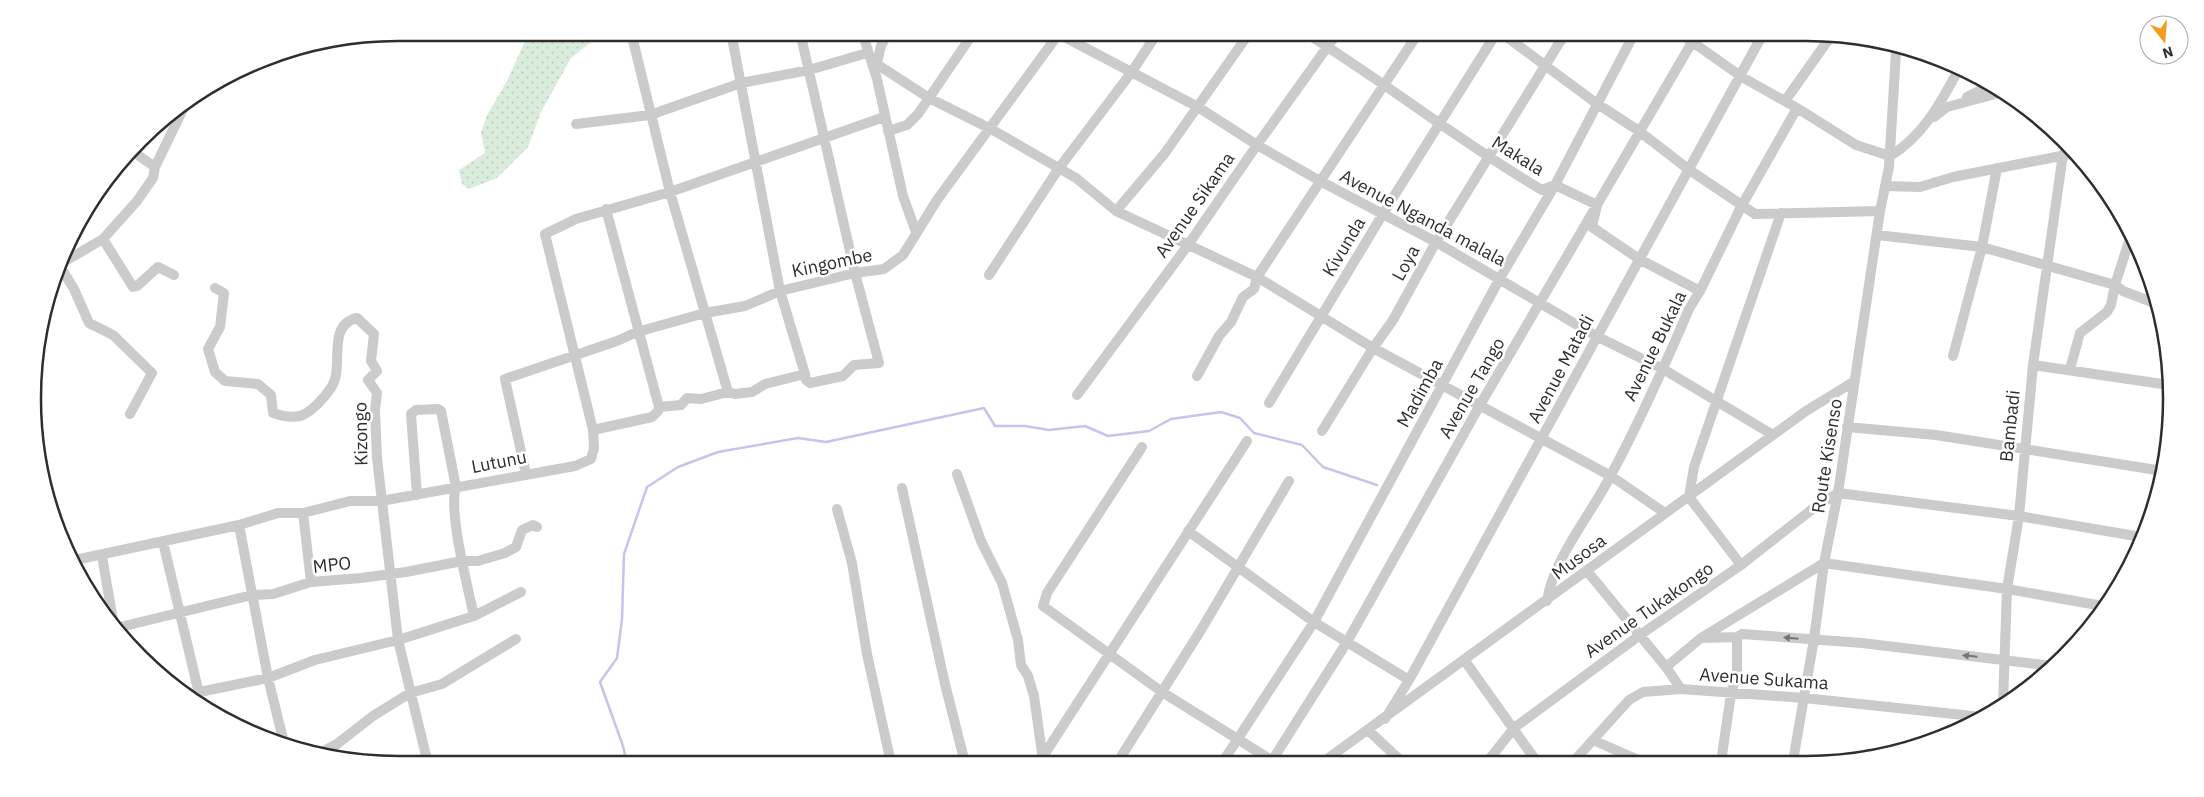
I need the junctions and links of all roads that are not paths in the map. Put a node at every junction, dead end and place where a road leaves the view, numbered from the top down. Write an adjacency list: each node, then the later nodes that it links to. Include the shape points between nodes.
1 (633, 41): 40 (street)
2 (733, 41): 30 (street)
3 (802, 41): 26 (street)
4 (864, 41): 22 (street)
5 (884, 41): 25 (street)
6 (968, 41): 34 (street)
7 (1052, 41): 46 (street, Kingombe)
8 (1073, 41): 27 (street, Avenue Nganda malala)
9 (1152, 41): 27 (street)
10 (1244, 41): 38 (street)
11 (1318, 41): 21 (street, Makala)
12 (1332, 41): 21 (street, Avenue Sikama)
13 (1413, 41): 31 (street)
14 (1493, 41): 44 (street, Kivunda)
15 (1511, 41): 24 (street)
16 (1560, 41): 24 (street, Loya)
17 (1629, 41): 36 (street, Madimba)
18 (1760, 41): 29 (street, Avenue Matadi)
19 (1692, 42): 29 (street); 48 (street, Avenue Tango)
20 (1827, 42): 35 (street)
21 (1328, 47): 31 (street, Makala); 50 (street, Avenue Sikama)
22 (867, 52): 25 (street); 26 (street)
23 (1896, 53): 53 (street, Route Kisenso)
24 (1544, 66): 36 (street); 54 (street, Loya)
25 (876, 68): 34 (street); 42 (street)
26 (809, 70): 30 (street); 49 (street)
27 (1131, 73): 38 (street, Avenue Nganda malala); 57 (street)
28 (1956, 74): 43 (street)
29 (1742, 77): 35 (street); 59 (street, Avenue Matadi)
30 (741, 83): 40 (street); 55 (street)
31 (1383, 84): 44 (street, Makala); 60 (street)
32 (1983, 89): 37 (street)
33 (1993, 94): 37 (street)
34 (930, 98): 46 (street); 47 (street, via 910,123)
35 (1785, 101): 39 (street)
36 (1596, 103): 48 (street); 61 (street, Madimba)
37 (1947, 106): 43 (street)
38 (1198, 107): 50 (street, Avenue Nganda malala); 67 (street, via 1166,153)
39 (1797, 108): 53 (street, via 1856,145); 65 (street, Avenue Bukala)
40 (650, 115): 45 (street); 63 (street)
41 (180, 116): 56 (street)
42 (884, 116): 47 (street); 49 (street)
43 (1927, 122): 53 (street)
44 (1441, 123): 54 (street, Makala); 68 (street, Kivunda)
45 (576, 124)
46 (991, 129): 57 (street); 71 (street, Kingombe)
47 (888, 131): 71 (street, via 903,196)
48 (1639, 131): 59 (street); 64 (street, Avenue Tango)
49 (825, 138): 55 (street); 82 (street)
50 (1257, 144): 60 (street, Avenue Nganda malala); 76 (street, Avenue Sikama)
51 (2063, 154): 58 (street); 80 (street, Bambadi)
52 (138, 155): 56 (street)
53 (1890, 156): 62 (street, Route Kisenso)
54 (1489, 159): 61 (street, Makala, via 1542,190); 74 (street, Loya)
55 (756, 161): 63 (street); 89 (street)
56 (155, 167): 73 (street, via 153,178 138,201)
57 (1059, 168): 67 (street, via 1091,189); 84 (street)
58 (1997, 168): 62 (street, via 1920,188); 77 (street)
59 (1688, 169): 65 (street); 79 (street, Avenue Matadi)
60 (1322, 182): 68 (street, Avenue Nganda malala); 85 (street)
61 (1555, 185): 64 (street, Makala); 86 (street, Madimba)
62 (1885, 186): 69 (street, Route Kisenso)
63 (670, 192): 66 (street); 93 (street)
64 (1597, 205): 79 (street, via 1592,227); 92 (street, Avenue Tango)
65 (1741, 207): 70 (street, via 1755,214); 90 (street, Avenue Bukala)
66 (606, 209): 95 (street); 99 (street, Lutunu, via 545,234)
67 (1116, 211): 76 (street)
68 (1384, 212): 74 (street, Avenue Nganda malala); 94 (street, Kivunda)
69 (1880, 212): 70 (street); 72 (street, Route Kisenso)
70 (1781, 213): 110 (street)
71 (916, 232): 82 (street, Kingombe, via 903,254 884,269)
72 (1877, 235): 77 (street); 105 (street, Route Kisenso)
73 (102, 239): 78 (street); 83 (street, via 132,287 158,266)
74 (1436, 242): 86 (street, Avenue Nganda malala); 97 (street, Loya, via 1393,320)
75 (2128, 244): 87 (street)
76 (1188, 245): 85 (street); 109 (street, Avenue Sikama)
77 (1982, 247): 80 (street); 98 (street)
78 (70, 258)
79 (1639, 259): 90 (street); 96 (street, Avenue Matadi)
80 (2049, 265): 87 (street); 100 (street, Bambadi)
81 (64, 273): 114 (street, via 89,323 114,335 152,373)
82 (855, 273): 89 (street, Kingombe); 103 (street, via 879,363 854,365 843,376 810,383)
83 (174, 275)
84 (989, 275)
85 (1258, 278): 94 (street); 104 (street, via 1254,289 1243,297)
86 (1500, 278): 92 (street, Avenue Nganda malala); 107 (street, Madimba)
87 (2115, 285): 91 (street); 102 (street, via 2107,312 2080,333)
88 (215, 288): 133 (street, Kizongo, via 224,293 220,327 208,349 215,372 226,381 258,384 271,395 273,413 289,418 313,412 331,389 336,377 336,347 341,331 352,319 357,318 374,334 372,362 377,370 368,380 377,393 374,410)
89 (780, 291): 93 (street, Kingombe, via 745,306); 103 (street)
90 (1700, 291): 101 (street, Avenue Bukala, via 1689,308)
91 (2149, 301)
92 (1542, 302): 96 (street, Avenue Nganda malala); 112 (street, Avenue Tango)
93 (705, 313): 95 (street, Kingombe); 108 (street)
94 (1322, 315): 97 (street); 111 (street, Kivunda)
95 (637, 332): 99 (street, Kingombe); 113 (street)
96 (1596, 336): 101 (street, Avenue Nganda malala); 119 (street, Avenue Matadi)
97 (1373, 348): 107 (street); 117 (street, Loya)
98 (1953, 356)
99 (573, 357): 116 (street, Lutunu); 124 (street, Kingombe, via 505,379)
100 (2033, 365): 102 (street); 122 (street, Bambadi)
101 (1663, 369): 110 (street, Avenue Nganda malala); 126 (street, Avenue Bukala)
102 (2070, 369): 106 (street)
103 (805, 374): 108 (street, via 765,384 752,392)
104 (1197, 376)
105 (1855, 380): 115 (street, Route Kisenso); 118 (street, Musosa)
106 (2162, 384)
107 (1444, 385): 112 (street); 160 (street, Madimba)
108 (728, 392): 113 (street, via 701,399 687,398 681,405)
109 (1077, 395)
110 (1717, 402): 118 (street, Avenue Nganda malala); 132 (street, via 1694,467)
111 (1269, 403)
112 (1480, 405): 119 (street); 168 (street, Avenue Tango)
113 (658, 407): 116 (street, via 652,416)
114 (130, 414)
115 (1847, 427): 122 (street, via 1936,435); 130 (street, Route Kisenso)
116 (593, 430): 124 (street, Lutunu, via 594,453 586,463)
117 (1322, 431)
118 (1773, 434): 132 (street, Musosa)
119 (1542, 439): 126 (street); 175 (street, Avenue Matadi)
120 (1247, 441): 140 (street)
121 (1142, 447): 169 (street, via 1047,593 1044,608)
122 (2024, 449): 123 (street); 137 (street, Bambadi)
123 (2156, 470)
124 (526, 474): 128 (street, Lutunu)
125 (957, 474): 195 (street, via 981,541 1002,583 1018,640 1021,665 1034,696)
126 (1611, 476): 136 (street); 155 (street, Avenue Bukala, via 1562,559)
127 (1289, 481): 148 (street)
128 (456, 487): 131 (street, Lutunu); 131 (street, via 440,410 416,410 410,417); 145 (street, via 452,497)
129 (902, 488): 194 (street, via 944,684)
130 (1838, 493): 137 (street); 146 (street, Route Kisenso); 147 (street, Avenue Tukakongo)
131 (418, 494): 133 (street, Lutunu)
132 (1689, 497): 136 (street, Musosa); 147 (street)
133 (381, 501): 135 (street, Lutunu, via 350,501); 150 (street)
134 (837, 509): 193 (street, via 852,563 866,654)
135 (303, 513): 138 (street, Lutunu, via 278,513); 151 (street)
136 (1665, 513): 149 (street, Musosa)
137 (2019, 516): 141 (street); 152 (street, Bambadi)
138 (238, 525): 142 (street, Lutunu); 154 (street)
139 (538, 527): 145 (street, MPO, via 533,525 522,530 516,547 506,553 478,561)
140 (1188, 531): 148 (street); 169 (street)
141 (2136, 536)
142 (163, 542): 143 (street, Lutunu); 158 (street)
143 (102, 556): 144 (street, Lutunu); 157 (street)
144 (79, 559)
145 (462, 561): 150 (street, MPO); 159 (street)
146 (1824, 563): 152 (street); 164 (street); 166 (street, Route Kisenso)
147 (1741, 565): 162 (street, Avenue Tukakongo)
148 (1237, 566): 160 (street); 178 (street)
149 (1587, 571): 155 (street, Musosa); 162 (street)
150 (389, 573): 151 (street, MPO); 167 (street)
151 (311, 582): 154 (street, MPO, via 273,594)
152 (2007, 589): 156 (street); 170 (street, Bambadi)
153 (521, 592): 159 (street)
154 (252, 595): 158 (street, MPO); 174 (street)
155 (1547, 600): 171 (street, Musosa)
156 (2097, 605)
157 (112, 612)
158 (181, 612): 161 (street, MPO); 177 (street)
159 (474, 616): 167 (street)
160 (1314, 622): 168 (street); 189 (street, Madimba)
161 (123, 625)
162 (1640, 635): 173 (street); 186 (street, Avenue Tukakongo)
163 (1737, 637): 164 (street); 166 (street, one-way to 163, via 1742,634); 180 (street, via 1737,674)
164 (1701, 638): 173 (street)
165 (516, 639): 179 (street, via 442,684)
166 (1814, 639): 170 (street, one-way to 166); 183 (street, Route Kisenso)
167 (398, 640): 174 (street, via 315,660); 179 (street)
168 (1347, 642): 175 (street); 200 (street, Avenue Tango)
169 (1110, 656): 178 (street); 196 (street)
170 (2005, 659): 172 (street); 182 (street, Bambadi)
171 (1465, 661): 185 (street, Musosa); 186 (street)
172 (2044, 665)
173 (1666, 667): 176 (street)
174 (268, 678): 177 (street); 188 (street)
175 (1409, 680): 185 (street, Avenue Matadi)
176 (1681, 689): 180 (street, Avenue Sukama); 190 (street, Avenue Sukama, via 1643,692 1628,700)
177 (198, 692): 181 (street)
178 (1162, 692): 189 (street); 197 (street)
179 (410, 693): 191 (street); 192 (street)
180 (1731, 694): 183 (street, Avenue Sukama); 207 (street)
181 (199, 695)
182 (2003, 696)
183 (1804, 698): 184 (street, Avenue Sukama); 208 (street, Route Kisenso)
184 (1970, 716)
185 (1385, 719): 187 (street, Musosa)
186 (1514, 728): 203 (street, Avenue Tukakongo); 204 (street)
187 (1369, 731): 201 (street, Musosa); 202 (street)
188 (282, 736)
189 (1237, 737): 198 (street, Madimba); 199 (street)
190 (1593, 740): 205 (street, Avenue Sukama); 206 (street)
191 (328, 749)
192 (426, 756)
193 (889, 756)
194 (963, 756)
195 (1042, 756)
196 (1046, 756)
197 (1121, 756)
198 (1226, 756)
199 (1266, 756)
200 (1277, 756)
201 (1332, 756)
202 (1396, 756)
203 (1492, 756)
204 (1533, 756)
205 (1578, 756)
206 (1629, 756)
207 (1722, 756)
208 (1794, 756)

